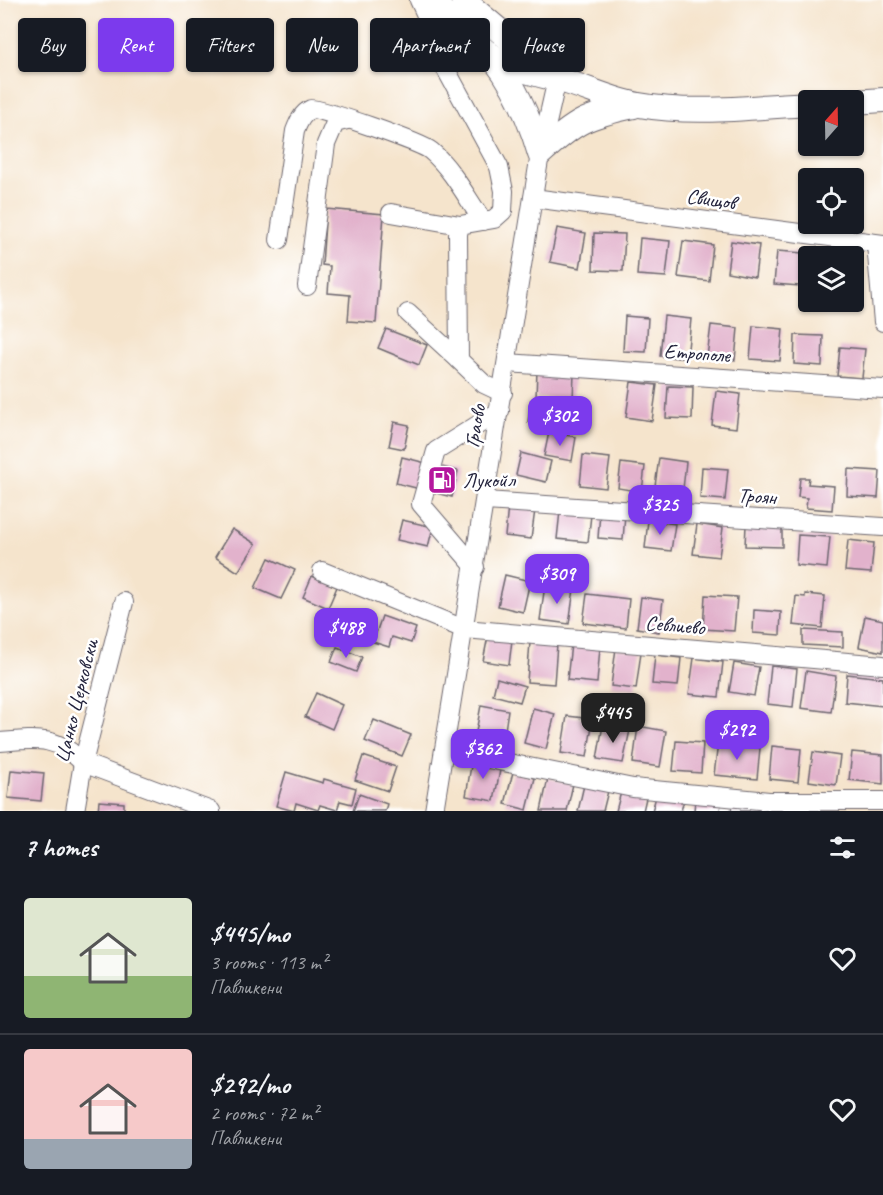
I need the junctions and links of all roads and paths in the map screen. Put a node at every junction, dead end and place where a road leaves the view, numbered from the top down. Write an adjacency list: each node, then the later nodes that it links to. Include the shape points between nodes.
1 (419, 0): 16 (street, via 432,28 437,53 499,167 503,211 494,219)
2 (431, 0): 4 (main road)
3 (463, 0): 7 (main road)
4 (450, 18)
5 (490, 54): 7 (main road, via 535,76)
6 (490, 55): 13 (main road, via 522,103)
7 (557, 79): 11 (main road); 13 (street, Граово)
8 (883, 100): 9 (main road)
9 (864, 101)
10 (798, 104): 11 (main road, via 697,109)
11 (639, 105): 13 (main road, via 586,118)
12 (347, 120): 16 (street, via 412,139 429,148); 18 (street, via 321,108 301,117 288,162); 20 (street, via 335,123 326,144)
13 (540, 154): 14 (street, Граово)
14 (533, 198): 19 (street, Свищов); 24 (street, Граово)
15 (391, 213): 17 (street)
16 (483, 221): 17 (street)
17 (460, 225): 23 (street)
18 (279, 240)
19 (880, 244): 22 (street)
20 (307, 286)
21 (408, 313): 23 (street)
22 (883, 322)
23 (459, 360): 26 (street, via 484,384)
24 (507, 363): 25 (street, Етрополе); 26 (street, Граово)
25 (883, 389)
26 (502, 393): 27 (street, Граово)
27 (500, 411): 28 (street, Граово); 30 (street, via 435,451 421,504)
28 (485, 501): 29 (street, Троян); 30 (street, Граово)
29 (883, 527)
30 (475, 567): 33 (street, Граово)
31 (322, 571): 33 (street, Севлиево)
32 (124, 602): 37 (street, Цанко Церковски)
33 (464, 629): 34 (street, Севлиево); 36 (street, Граово)
34 (883, 665)
35 (0, 742): 37 (street, via 53,740 72,751)
36 (444, 750): 38 (street, via 633,788 769,801); 41 (street, Граово)
37 (82, 763): 39 (street); 40 (street, Цанко Церковски)
38 (883, 801)
39 (202, 810)
40 (75, 811)
41 (434, 811)

